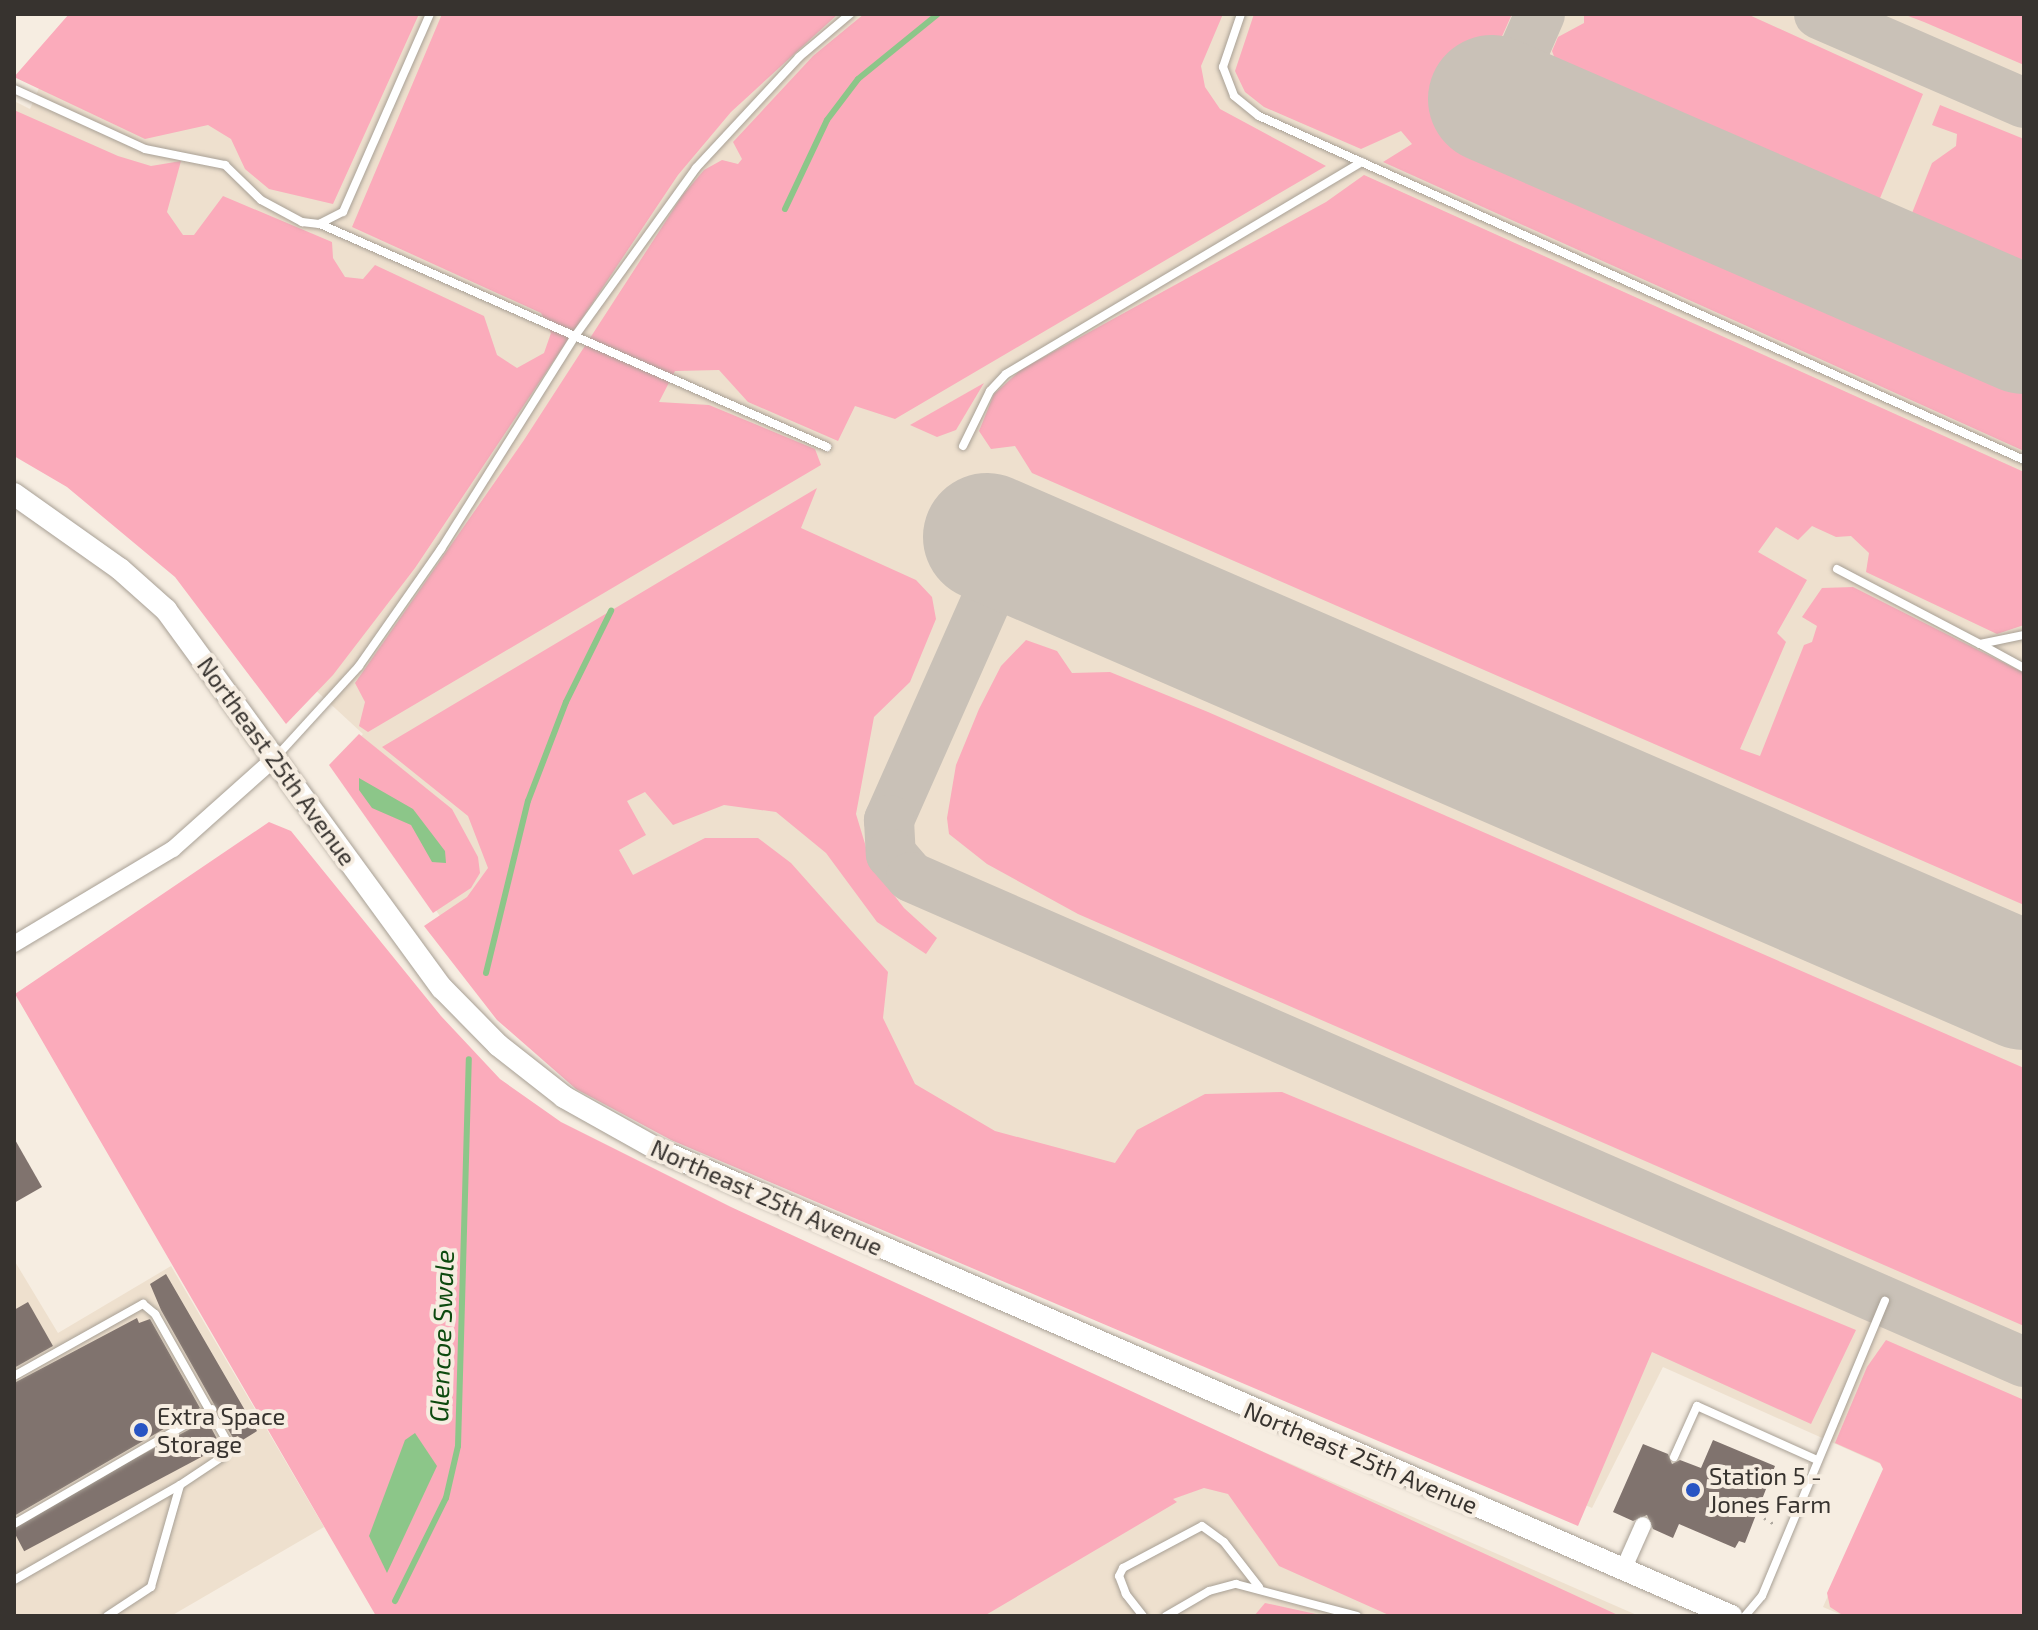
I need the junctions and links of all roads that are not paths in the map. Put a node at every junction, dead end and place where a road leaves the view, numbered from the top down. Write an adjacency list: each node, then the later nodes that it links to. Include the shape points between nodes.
1 (430, 14): 6 (lane, via 347,204 334,219)
2 (850, 14): 7 (lane, via 799,57 696,168)
3 (1241, 14): 5 (lane, via 1223,67 1234,96 1259,116)
4 (14, 89): 6 (lane, via 145,149 225,165 261,200 302,222)
5 (1362, 162): 8 (lane, via 1006,374 990,391); 10 (lane)
6 (319, 224): 7 (lane)
7 (575, 336): 9 (lane); 16 (lane, via 441,549 359,666)
8 (963, 446)
9 (827, 447)
10 (2024, 460)
11 (14, 494): 16 (main road, Northeast 25th Avenue, via 120,569 166,610)
12 (1837, 569): 14 (lane)
13 (2024, 635): 14 (lane)
14 (1980, 644): 15 (lane)
15 (2024, 668)
16 (276, 757): 17 (street, via 173,849); 26 (main road, Northeast 25th Avenue, via 459,1008 519,1064 611,1126)
17 (14, 944)
18 (1885, 1301): 22 (lane)
19 (14, 1376): 20 (lane, via 143,1304 155,1314)
20 (212, 1409): 23 (lane, via 229,1445); 24 (lane)
21 (1674, 1457): 22 (lane, via 1697,1406)
22 (1817, 1460): 34 (lane, via 1762,1596)
23 (180, 1485): 27 (lane); 29 (lane, via 151,1587)
24 (14, 1524)
25 (1643, 1525): 26 (street)
26 (1623, 1570): 33 (main road, Northeast 25th Avenue)
27 (14, 1580)
28 (1259, 1587): 30 (lane, via 1224,1542 1202,1526 1123,1568 1122,1585); 31 (lane, via 1218,1588); 32 (lane)
29 (107, 1616)
30 (1143, 1616)
31 (1166, 1616)
32 (1357, 1616)
33 (1731, 1616)
34 (1745, 1616)

